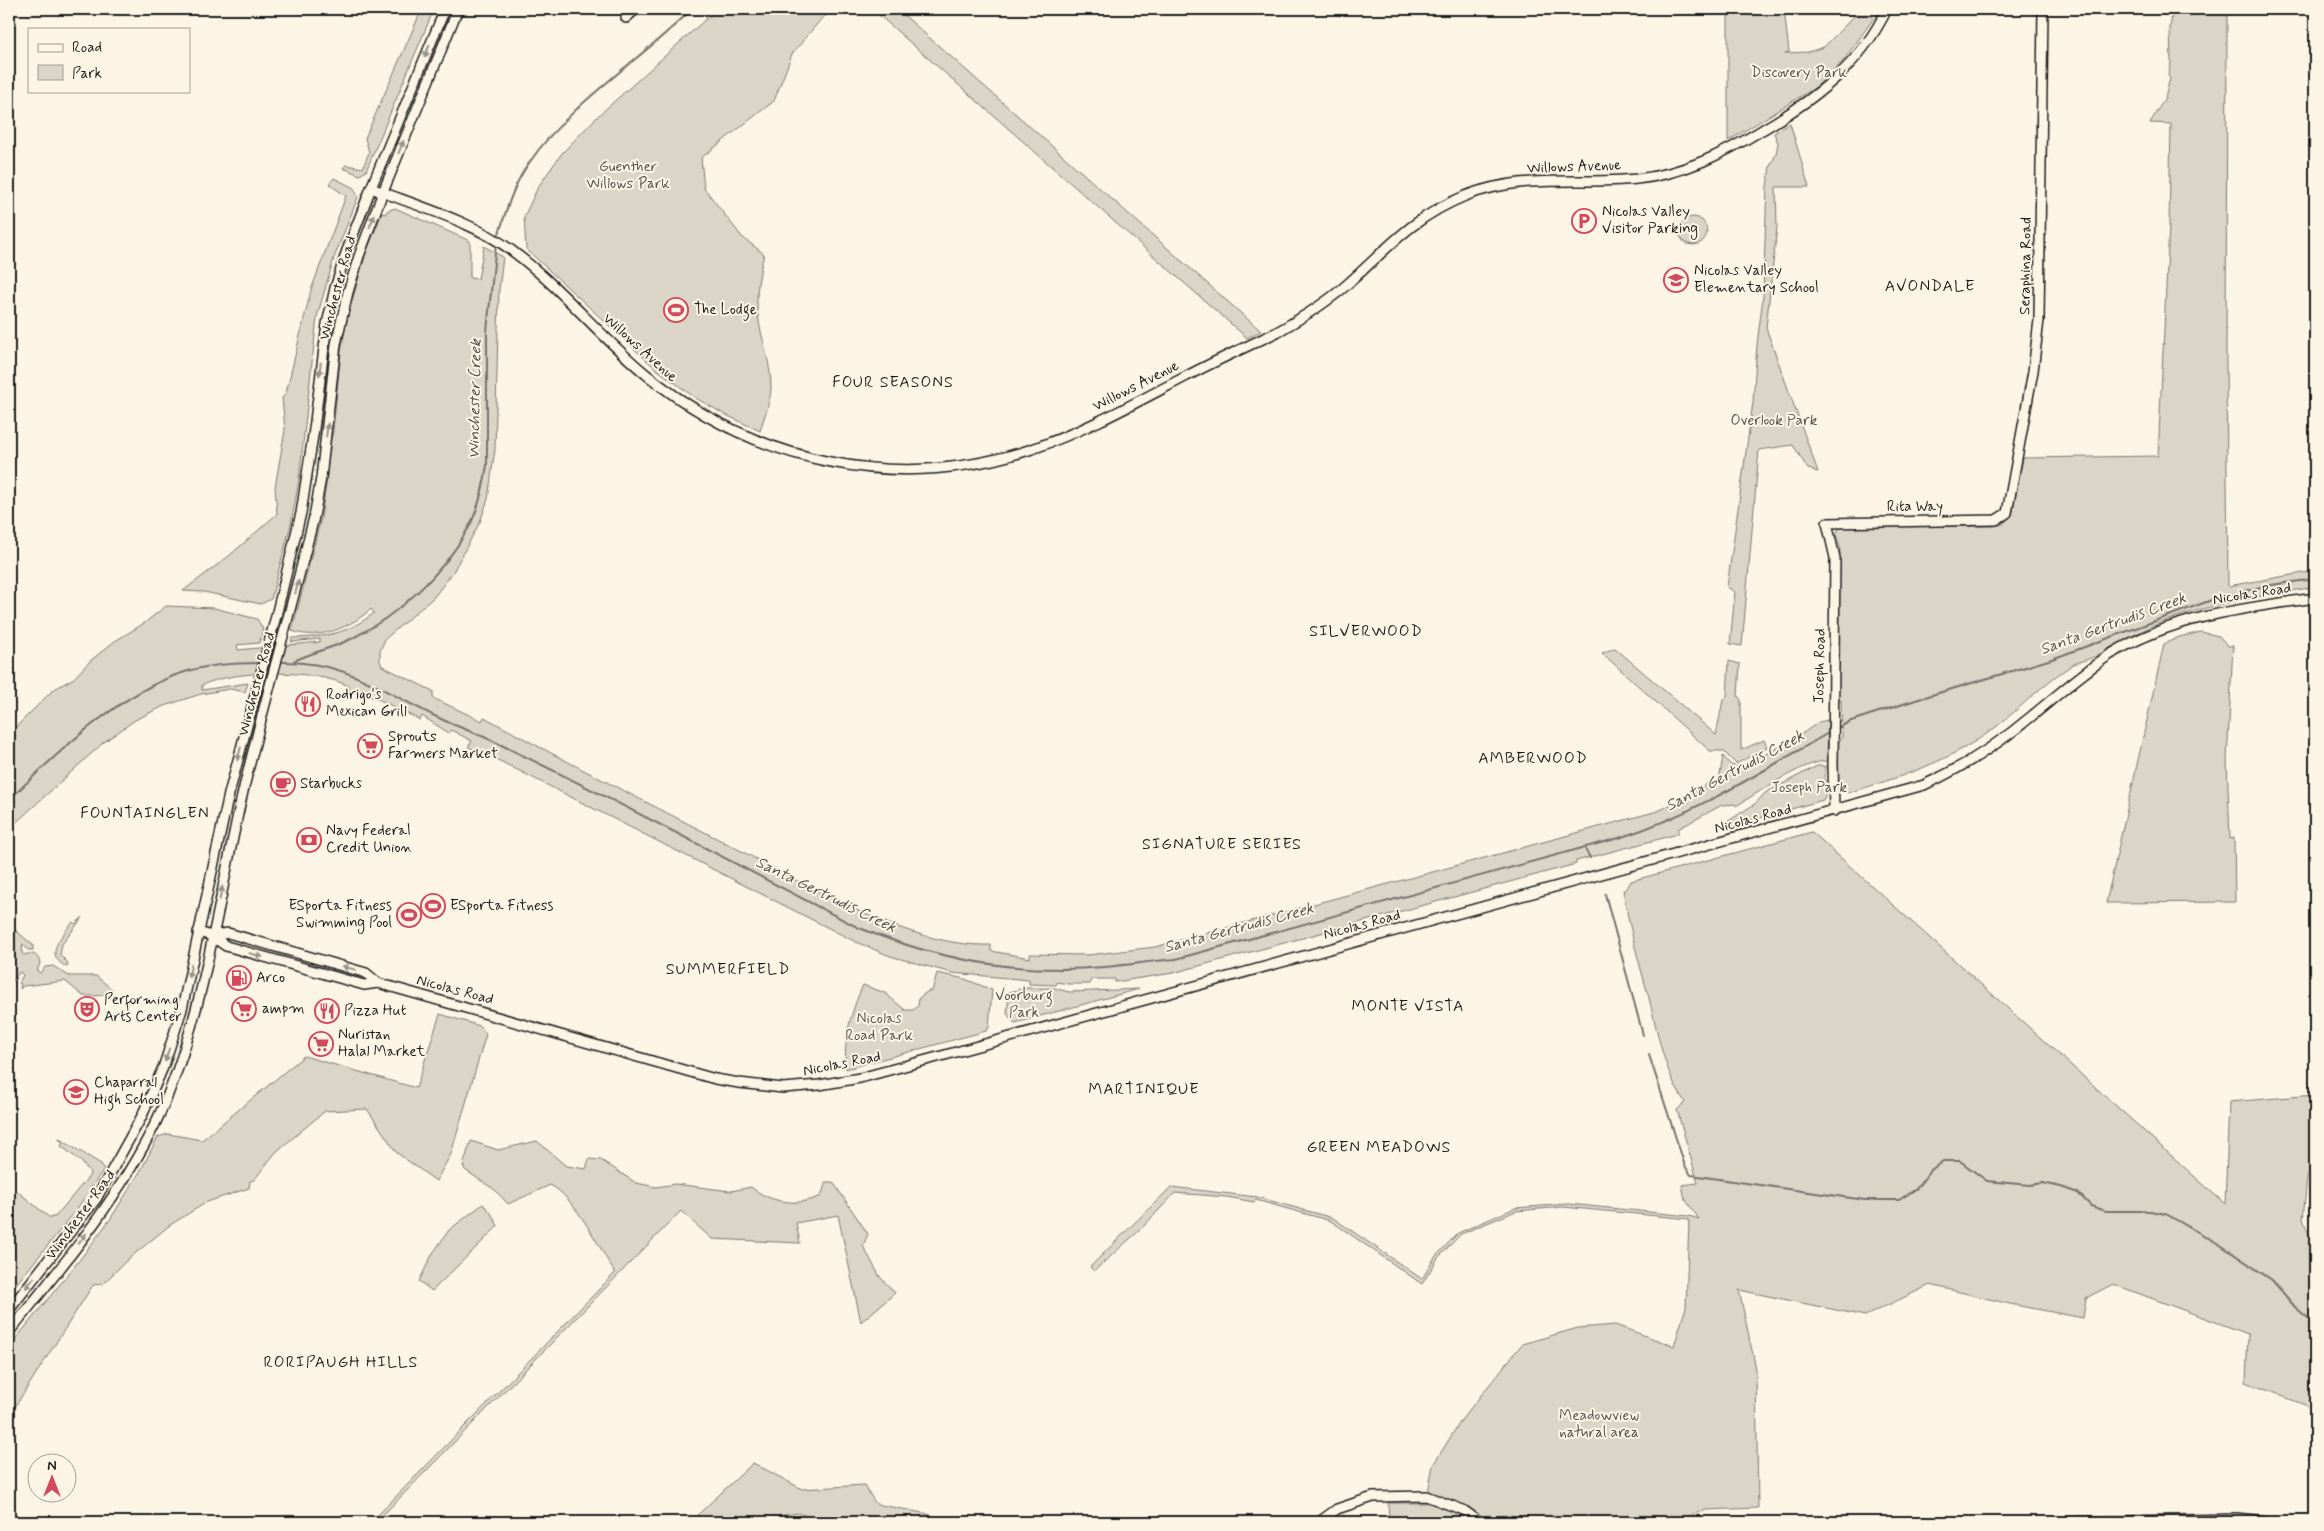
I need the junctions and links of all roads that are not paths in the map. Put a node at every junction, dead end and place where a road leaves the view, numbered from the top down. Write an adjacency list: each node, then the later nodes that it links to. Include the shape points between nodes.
1 (444, 9): 7 (main road, Winchester Road, one-way to 7)
2 (458, 9): 8 (main road, Winchester Road, one-way to 2)
3 (636, 9): 6 (main road)
4 (1887, 9): 8 (main road, Willows Avenue, via 1865,46 1819,94 1720,154 1690,167 1658,175 1619,180 1528,181 1466,196 1414,224 1326,302 1277,332 1078,431 1030,450 973,465 929,469 864,468 790,453 732,431 680,400 643,372 509,248 484,233)
5 (2043, 9): 9 (main road, Seraphina Road, via 2040,320 2017,462 2007,513)
6 (626, 18)
7 (371, 188): 8 (main road, Willows Avenue); 13 (main road, Winchester Road, one-way to 13, via 339,273 327,324 305,494 228,794)
8 (383, 192): 14 (main road, Winchester Road, one-way to 8, via 242,796 285,634 321,478 339,328 359,256)
9 (2002, 518): 10 (main road, Rita Way)
10 (1827, 523): 12 (main road, Joseph Road, via 1835,558)
11 (2315, 598): 12 (main road, Nicolas Road, via 2213,614 2152,634 2092,667 1993,746 1949,774 1924,785)
12 (1834, 811): 14 (main road, Nicolas Road, via 860,1078 783,1088 715,1079 378,983 364,985 226,946)
13 (198, 932): 14 (main road, Nicolas Road); 15 (main road, Winchester Road, one-way to 15, via 182,1009 164,1065 142,1116 96,1198)
14 (212, 936): 16 (main road, Winchester Road, one-way to 14, via 107,1207 156,1122 183,1053)
15 (9, 1310)
16 (9, 1332)
17 (1319, 1522): 18 (main road, via 1337,1509 1374,1497 1426,1496 1464,1510)
18 (1480, 1522)
19 (2070, 1522): 20 (main road, via 2237,1519)
20 (2266, 1522)

